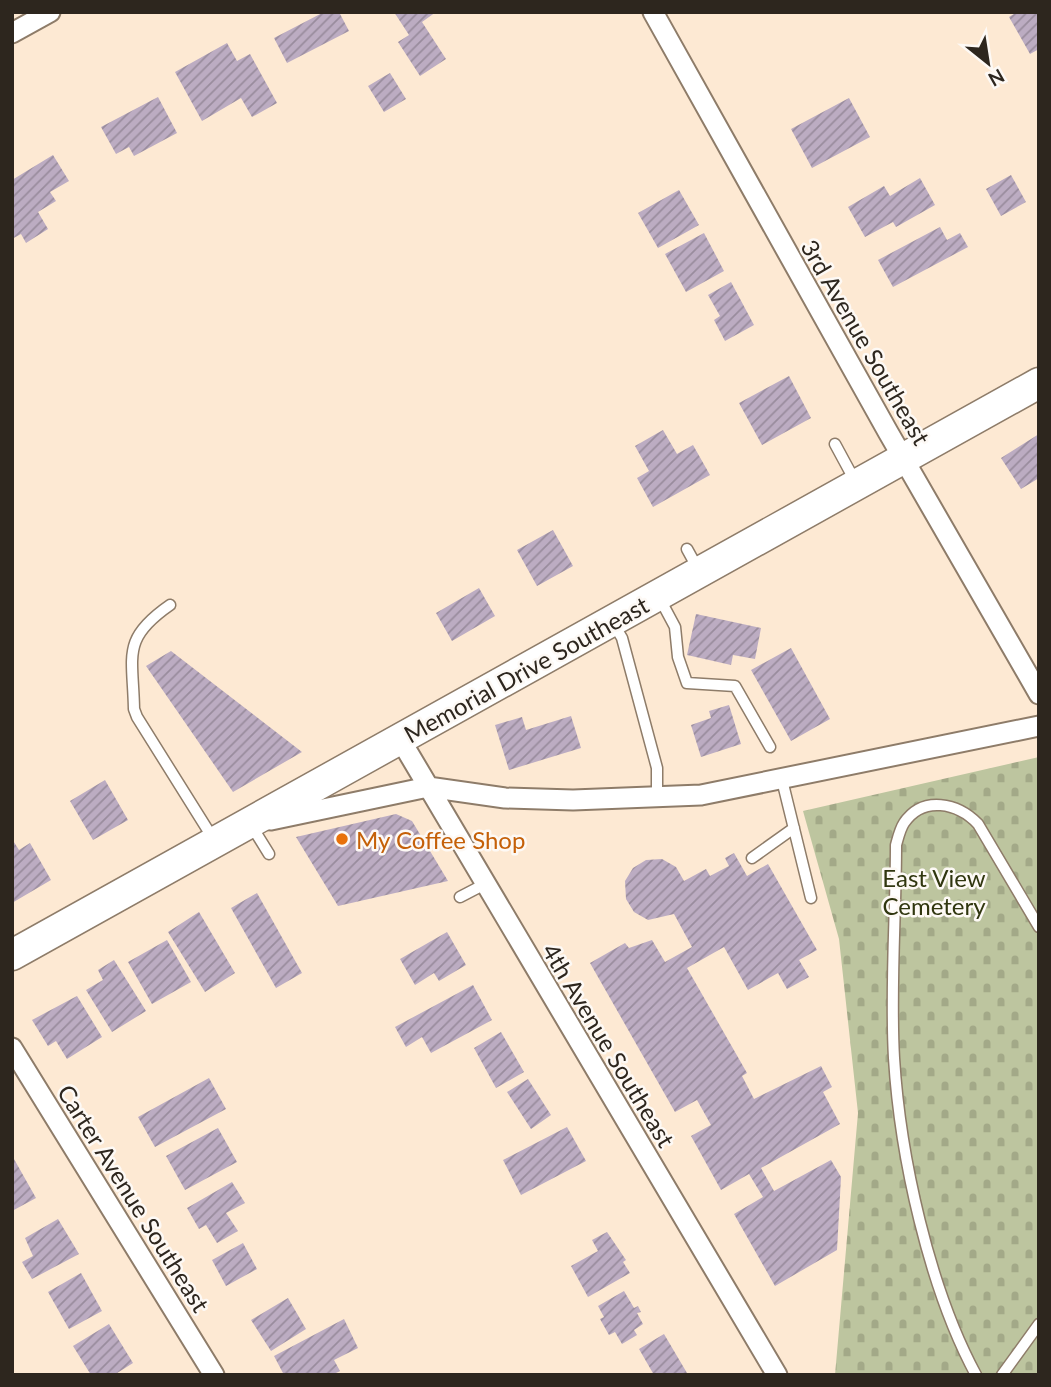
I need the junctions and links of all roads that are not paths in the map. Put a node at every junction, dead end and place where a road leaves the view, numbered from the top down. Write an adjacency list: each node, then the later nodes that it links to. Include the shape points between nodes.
1 (50, 12): 3 (street)
2 (653, 12): 6 (street, 3rd Avenue Southeast)
3 (12, 33)
4 (1039, 383): 6 (main road, Memorial Drive Southeast)
5 (835, 444): 7 (lane)
6 (905, 459): 7 (main road, Memorial Drive Southeast); 11 (street, 3rd Avenue Southeast)
7 (857, 485): 8 (main road, Memorial Drive Southeast, via 693,561)
8 (658, 596): 10 (main road, Memorial Drive Southeast); 14 (lane, via 675,627 687,683 735,686)
9 (170, 605): 20 (lane, via 144,623 137,636 134,709)
10 (612, 621): 13 (main road, Memorial Drive Southeast); 17 (lane, via 622,638 657,768)
11 (1039, 694)
12 (1039, 726): 15 (street)
13 (400, 739): 16 (street, 4th Avenue Southeast); 18 (main road, Memorial Drive Southeast)
14 (770, 747)
15 (782, 780): 17 (street, via 701,795); 19 (lane)
16 (428, 787): 17 (street, via 505,798); 18 (street); 23 (street, 4th Avenue Southeast)
17 (657, 797)
18 (250, 824): 20 (main road, Memorial Drive Southeast); 21 (lane)
19 (794, 828): 22 (lane); 25 (lane)
20 (216, 843): 27 (main road, Memorial Drive Southeast)
21 (269, 854)
22 (752, 858)
23 (485, 884): 24 (lane); 31 (street, 4th Avenue Southeast)
24 (460, 897)
25 (811, 898)
26 (1039, 927): 32 (lane, via 969,815 948,804 932,805 904,823 896,845 894,1056 901,1123 942,1292)
27 (12, 955)
28 (12, 1048): 30 (street, Carter Avenue Southeast)
29 (1039, 1324): 33 (lane)
30 (209, 1373)
31 (776, 1375)
32 (976, 1375)
33 (1002, 1375)

